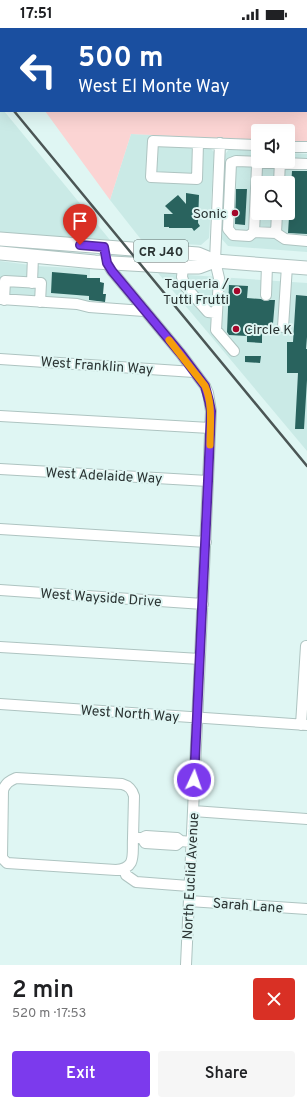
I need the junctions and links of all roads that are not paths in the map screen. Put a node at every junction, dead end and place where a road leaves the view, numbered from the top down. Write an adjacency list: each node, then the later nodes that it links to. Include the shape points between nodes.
1 (198, 142): 1 (street, via 153,140 151,177 196,179); 2 (street)
2 (220, 143): 3 (street); 18 (street)
3 (251, 145)
4 (295, 146): 5 (street)
5 (307, 147)
6 (251, 162): 11 (street, via 234,161 230,165 228,231 233,235 246,236)
7 (295, 163): 8 (street)
8 (307, 164)
9 (257, 168): 11 (street)
10 (277, 220): 12 (street)
11 (254, 232): 12 (street)
12 (276, 233): 14 (street, via 285,239)
13 (0, 239): 15 (main road, CR J40)
14 (307, 241)
15 (104, 247): 18 (main road, CR J40, via 198,254); 19 (street, North Euclid Avenue)
16 (0, 253): 17 (main road, CR J40)
17 (33, 256): 19 (main road, CR J40); 24 (street)
18 (215, 261): 20 (main road, CR J40); 22 (main road, CR J40, via 198,268); 29 (street, via 219,278)
19 (107, 263): 22 (main road, CR J40); 28 (street, North Euclid Avenue)
20 (267, 265): 21 (main road, CR J40); 25 (street)
21 (287, 266): 23 (main road, CR J40); 30 (street)
22 (183, 267): 29 (street, via 182,277 185,286 208,312)
23 (307, 268)
24 (32, 283): 26 (street, via 5,281); 27 (street, via 41,283)
25 (266, 295)
26 (2, 299): 27 (street)
27 (40, 302): 28 (street)
28 (144, 311): 33 (street, North Euclid Avenue)
29 (217, 313): 31 (street, via 216,330)
30 (283, 327)
31 (234, 350)
32 (0, 359): 33 (street, West Franklin Way)
33 (194, 372): 35 (street, North Euclid Avenue, via 208,393)
34 (0, 416): 35 (street)
35 (210, 428): 37 (street, North Euclid Avenue)
36 (0, 469): 37 (street, West Adelaide Way)
37 (208, 481): 39 (street, North Euclid Avenue)
38 (0, 529): 39 (street)
39 (206, 542): 41 (street, North Euclid Avenue)
40 (0, 590): 41 (street, West Wayside Drive)
41 (202, 604): 44 (street, North Euclid Avenue)
42 (0, 646): 44 (street)
43 (306, 646): 47 (street)
44 (200, 659): 46 (street, North Euclid Avenue)
45 (0, 704): 46 (street, West North Way)
46 (197, 718): 47 (street, West North Way); 48 (street, North Euclid Avenue)
47 (304, 725)
48 (193, 811): 49 (street); 51 (street, North Euclid Avenue)
49 (307, 819)
50 (137, 838): 51 (street, via 177,838); 52 (street, via 132,862); 52 (street, via 134,796 129,786 16,778 6,784 1,848 2,858 7,863)
51 (192, 842): 53 (street, North Euclid Avenue)
52 (124, 869): 53 (street, via 126,875 136,882)
53 (189, 886): 54 (street, North Euclid Avenue)
54 (189, 902): 55 (street, Sarah Lane); 56 (street, North Euclid Avenue)
55 (307, 909)
56 (186, 965)

